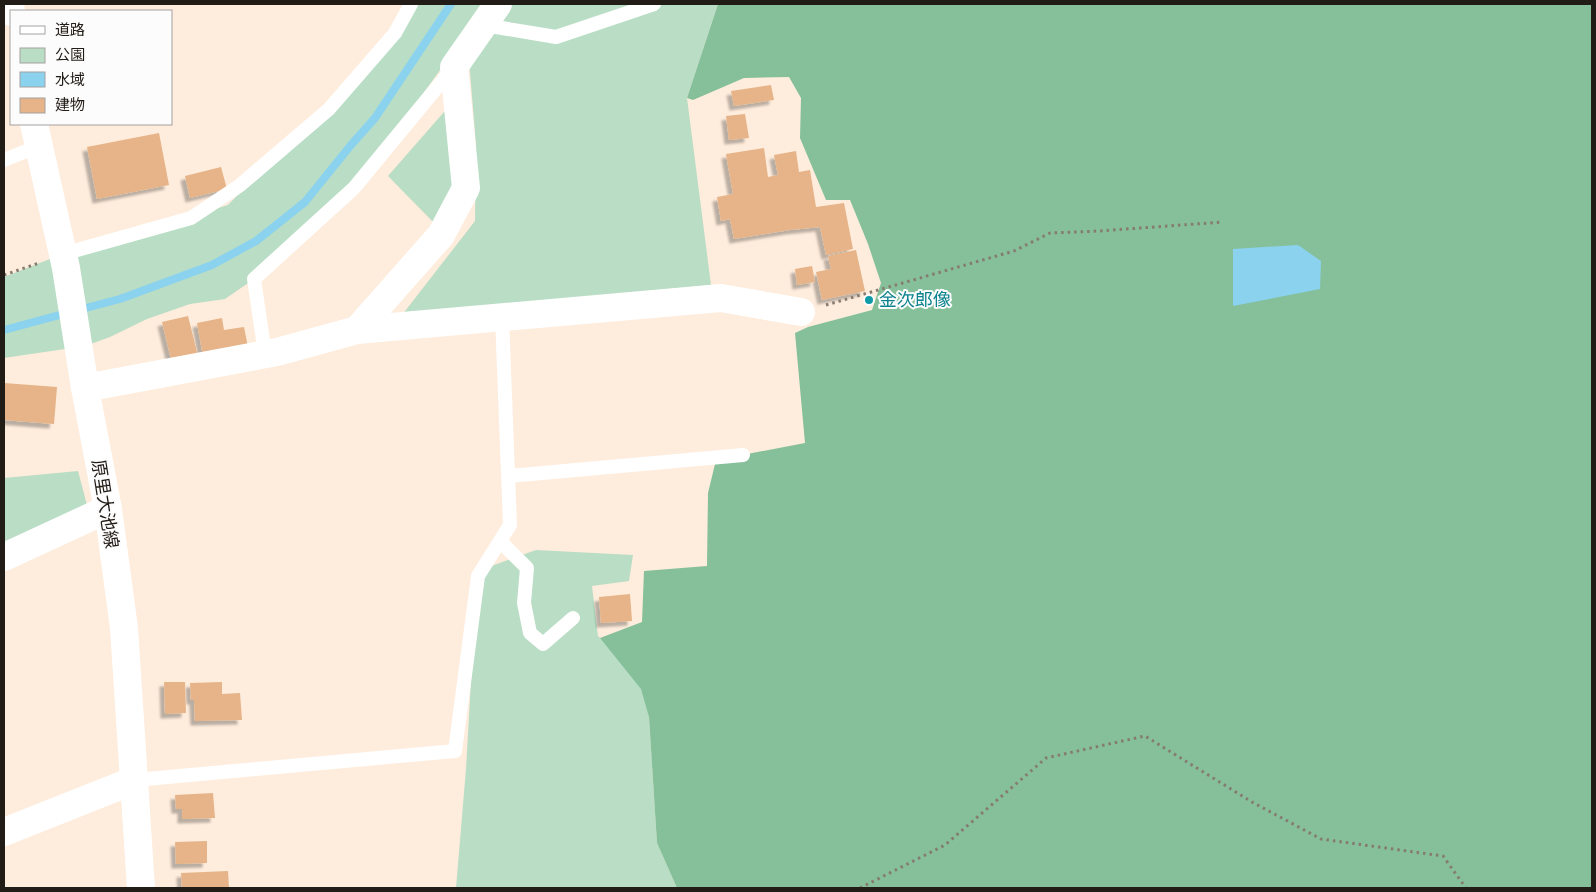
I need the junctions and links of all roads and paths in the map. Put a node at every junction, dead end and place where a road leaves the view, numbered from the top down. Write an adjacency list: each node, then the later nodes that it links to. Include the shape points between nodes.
1 (411, 4): 8 (lane, via 395,33 330,108 239,186 191,218)
2 (654, 4): 3 (lane, via 556,37)
3 (491, 14): 4 (street)
4 (454, 67): 12 (street, via 466,188 441,235); 13 (lane, via 354,188 254,279)
5 (36, 135): 6 (lane); 8 (street, 原里大池線)
6 (4, 160)
7 (1224, 222): 10 (path, via 1050,233 1014,251)
8 (64, 261): 9 (path); 14 (street, 原里大池線)
9 (4, 275)
10 (801, 312): 11 (street, via 721,298)
11 (502, 317): 12 (street); 16 (lane)
12 (357, 330): 13 (street)
13 (265, 354): 14 (street)
14 (85, 388): 17 (street, 原里大池線)
15 (743, 455): 16 (lane)
16 (509, 476): 18 (lane, via 510,525)
17 (108, 509): 19 (street); 21 (street, 原里大池線, via 124,628)
18 (500, 541): 20 (lane, via 527,568 524,603 530,633 543,644); 21 (lane, via 478,576 455,751)
19 (4, 557)
20 (573, 618)
21 (135, 780): 22 (street); 23 (street, 原里大池線)
22 (4, 832)
23 (142, 888)
24 (860, 888): 25 (path, via 945,845 1046,758 1145,736 1252,802 1321,839 1443,856)
25 (1466, 888)

